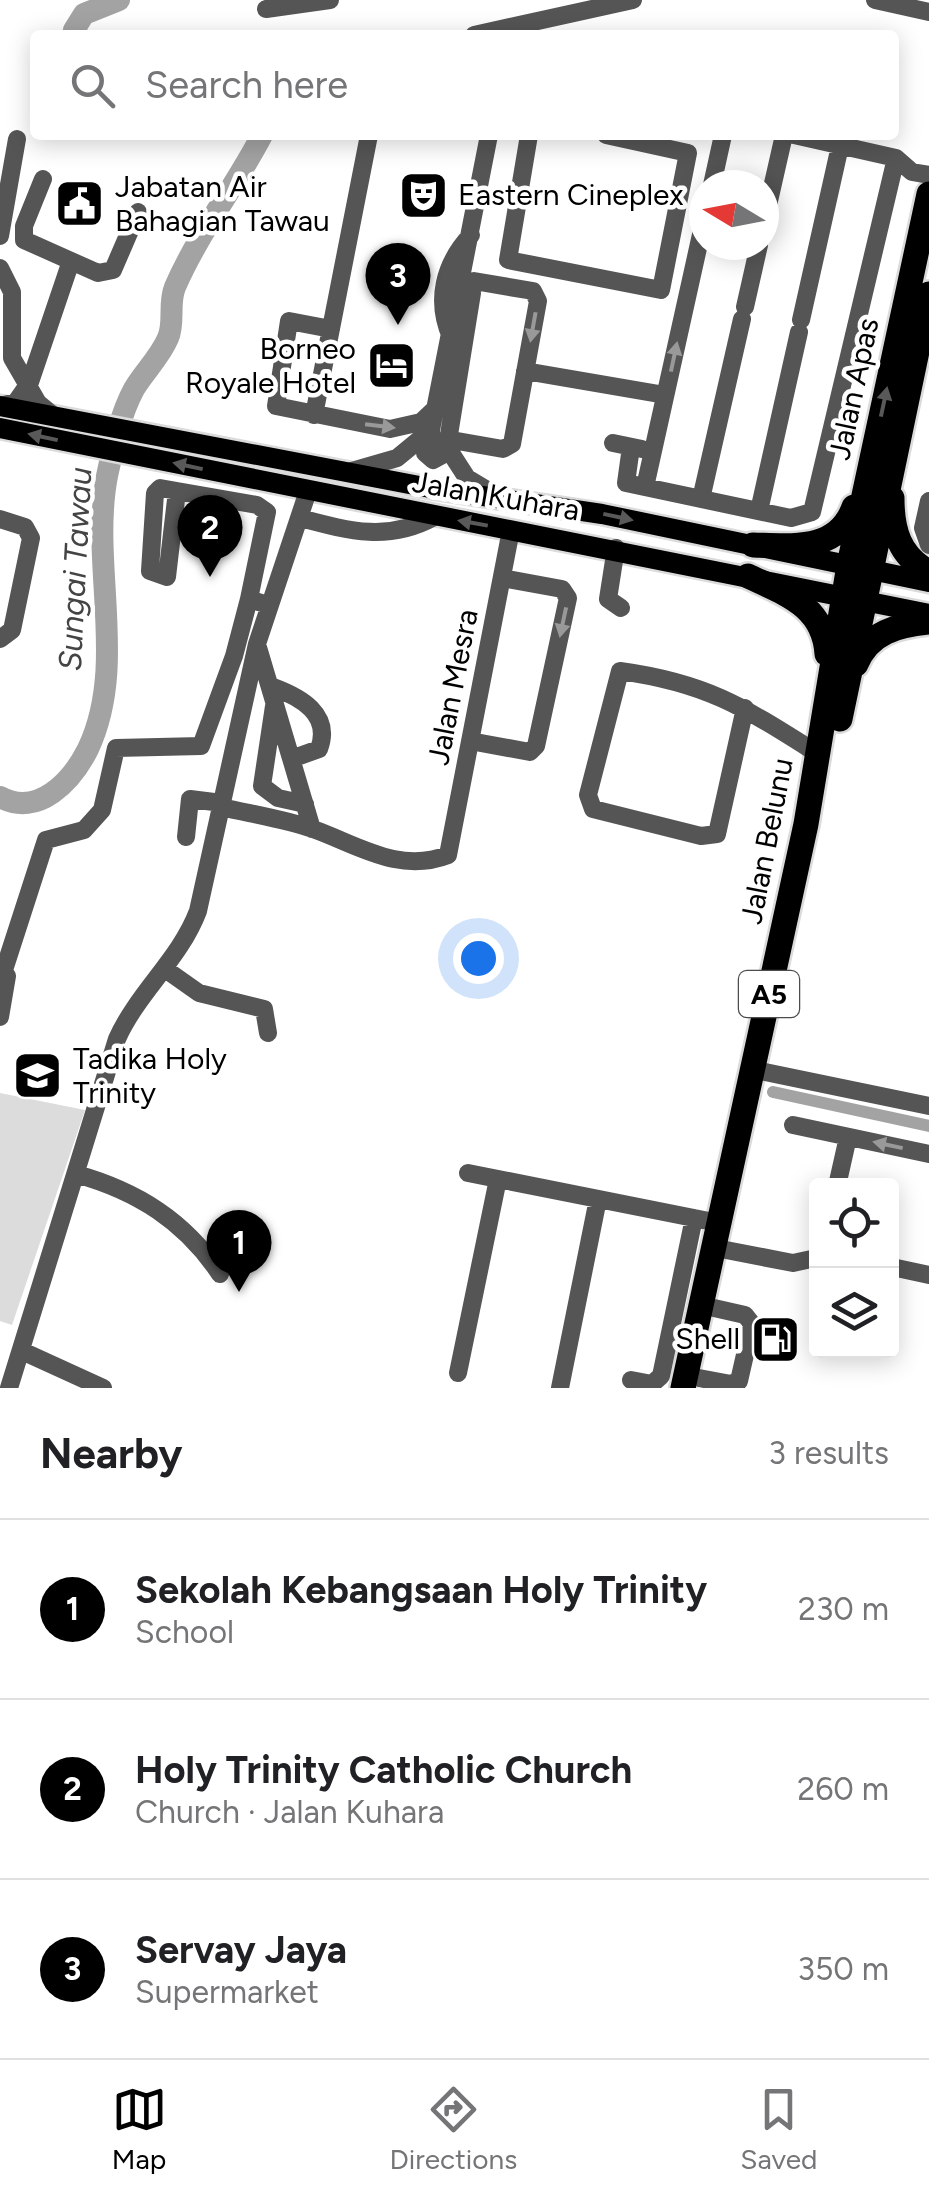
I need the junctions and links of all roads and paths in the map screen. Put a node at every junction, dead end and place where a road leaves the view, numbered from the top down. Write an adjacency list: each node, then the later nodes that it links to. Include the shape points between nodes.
1 (330, 0): 4 (street)
2 (632, 0): 6 (street)
3 (875, 0): 5 (street)
4 (266, 9)
5 (929, 12)
6 (497, 30)
7 (17, 139): 25 (street)
8 (367, 140): 32 (street)
9 (488, 140): 37 (street)
10 (499, 140): 30 (street)
11 (528, 140): 12 (street, via 508,260 654,292 665,283 689,160 683,148)
12 (656, 140)
13 (722, 140): 19 (street)
14 (783, 140): 20 (street)
15 (815, 140): 16 (street)
16 (840, 146): 17 (street); 53 (street)
17 (898, 160): 18 (street); 21 (street); 53 (street, via 816,506 800,519)
18 (929, 162)
19 (715, 170)
20 (776, 170)
21 (929, 175)
22 (43, 179): 28 (street, via 22,235)
23 (929, 194): 44 (highway, Jalan Apas / A5, one-way to 23)
24 (138, 212): 28 (street, via 113,270)
25 (0, 236)
26 (695, 260): 35 (street, one-way to 26)
27 (755, 260): 51 (street)
28 (70, 262): 34 (street)
29 (0, 268): 34 (street, via 12,292 12,358)
30 (474, 281): 33 (street, one-way to 33, via 537,295); 41 (street)
31 (929, 294): 44 (highway, Jalan Apas / A5)
32 (331, 329): 39 (street); 39 (street, via 290,322 274,400 280,410)
33 (525, 370): 35 (street); 41 (street, via 508,448)
34 (30, 382): 36 (street, via 16,402); 38 (street, via 38,403)
35 (665, 395): 43 (street)
36 (0, 406): 38 (main road)
37 (438, 406): 39 (street, one-way to 37, via 390,429 420,422); 41 (street)
38 (55, 416): 42 (main road, Jalan Kuhara)
39 (314, 416)
40 (0, 428): 48 (main road, Jalan Kuhara, one-way to 40)
41 (439, 434): 45 (street, via 398,458); 50 (street, via 459,469)
42 (190, 442): 45 (main road, Jalan Kuhara); 48 (main road, via 244,466 298,477)
43 (652, 452): 46 (street); 46 (street, via 622,445 624,481)
44 (883, 456): 60 (highway, via 842,530 816,544); 62 (highway, Jalan Apas / A5); 63 (highway, via 898,541)
45 (347, 472): 50 (main road, Jalan Kuhara)
46 (645, 486): 49 (street)
47 (177, 491): 67 (street, via 268,512)
48 (308, 491): 54 (main road, Jalan Kuhara); 55 (street)
49 (670, 492): 51 (street); 57 (street)
50 (502, 499): 57 (main road, Jalan Kuhara, one-way to 57)
51 (701, 499): 53 (street)
52 (929, 502): 59 (street)
53 (758, 511)
54 (434, 517): 55 (street, via 411,529 369,534); 58 (main road, Jalan Kuhara, one-way to 54)
55 (300, 518): 69 (street)
56 (0, 519): 73 (street, via 26,526 31,538 12,630)
57 (663, 527): 60 (main road, Jalan Kuhara)
58 (511, 530): 61 (main road, Jalan Kuhara); 65 (street, Jalan Mesra)
59 (927, 543)
60 (753, 545): 62 (main road, Jalan Kuhara)
61 (616, 548): 64 (main road, Jalan Kuhara); 70 (street, via 608,598)
62 (858, 568): 66 (main road, Jalan Kuhara); 68 (highway, Jalan Apas / A5)
63 (929, 572)
64 (748, 576): 68 (main road, Jalan Kuhara); 75 (highway, via 812,611 823,627)
65 (502, 578): 78 (street, Jalan Mesra); 78 (street, one-way to 78, via 562,589 568,598 536,746 530,752)
66 (929, 582)
67 (250, 599): 69 (street); 85 (street, via 206,738 194,749 116,748 102,810 84,830 43,845)
68 (853, 600): 71 (main road, Jalan Kuhara); 75 (highway, Jalan Belunu / A5)
69 (268, 605): 74 (street)
70 (621, 608)
71 (929, 614)
72 (929, 622): 75 (highway, via 871,640)
73 (0, 639)
74 (256, 644): 76 (street); 82 (street)
75 (837, 691): 79 (highway, Jalan Belunu / A5); 89 (highway, Jalan Belunu / A5)
76 (274, 694): 80 (street); 80 (street, via 306,701 322,728 319,749); 81 (street, via 262,786 278,798)
77 (745, 708): 77 (street, via 711,690 620,671 588,795 593,809 717,834); 79 (street)
78 (470, 741): 83 (street, Jalan Mesra, via 448,855 391,860)
79 (818, 754): 99 (highway, Jalan Belunu / A5)
80 (294, 758): 81 (street)
81 (306, 804): 83 (street)
82 (221, 805): 83 (street); 84 (street, via 190,799); 86 (street, via 198,911)
83 (312, 829)
84 (186, 837)
85 (2, 969): 87 (street, via 7,976)
86 (165, 969): 88 (street, via 199,993 264,1009); 95 (street, via 134,1006 118,1039)
87 (0, 1017)
88 (268, 1034)
89 (764, 1072): 90 (street); 100 (highway, Jalan Belunu / A5)
90 (929, 1106)
91 (792, 1125): 92 (street)
92 (848, 1137): 93 (street, one-way to 92); 96 (street)
93 (929, 1154)
94 (468, 1173): 97 (street)
95 (76, 1174): 101 (street, via 154,1204); 108 (street)
96 (839, 1178)
97 (498, 1179): 98 (street); 109 (street)
98 (598, 1199): 99 (street); 114 (street)
99 (706, 1220): 110 (street, via 661,1376 652,1384); 111 (highway, Jalan Belunu / A5)
100 (726, 1250): 103 (street, via 794,1263); 107 (highway, Jalan Belunu / A5)
101 (205, 1252): 102 (street); 105 (street)
102 (235, 1254)
103 (809, 1260)
104 (899, 1268): 106 (street)
105 (220, 1274)
106 (929, 1275)
107 (714, 1308): 111 (highway, Jalan Belunu / A5); 111 (street, via 746,1314 752,1324 739,1381)
108 (22, 1351): 112 (street); 113 (street)
109 (458, 1373)
110 (631, 1380)
111 (693, 1385)
112 (9, 1388)
113 (104, 1388)
114 (560, 1388)

